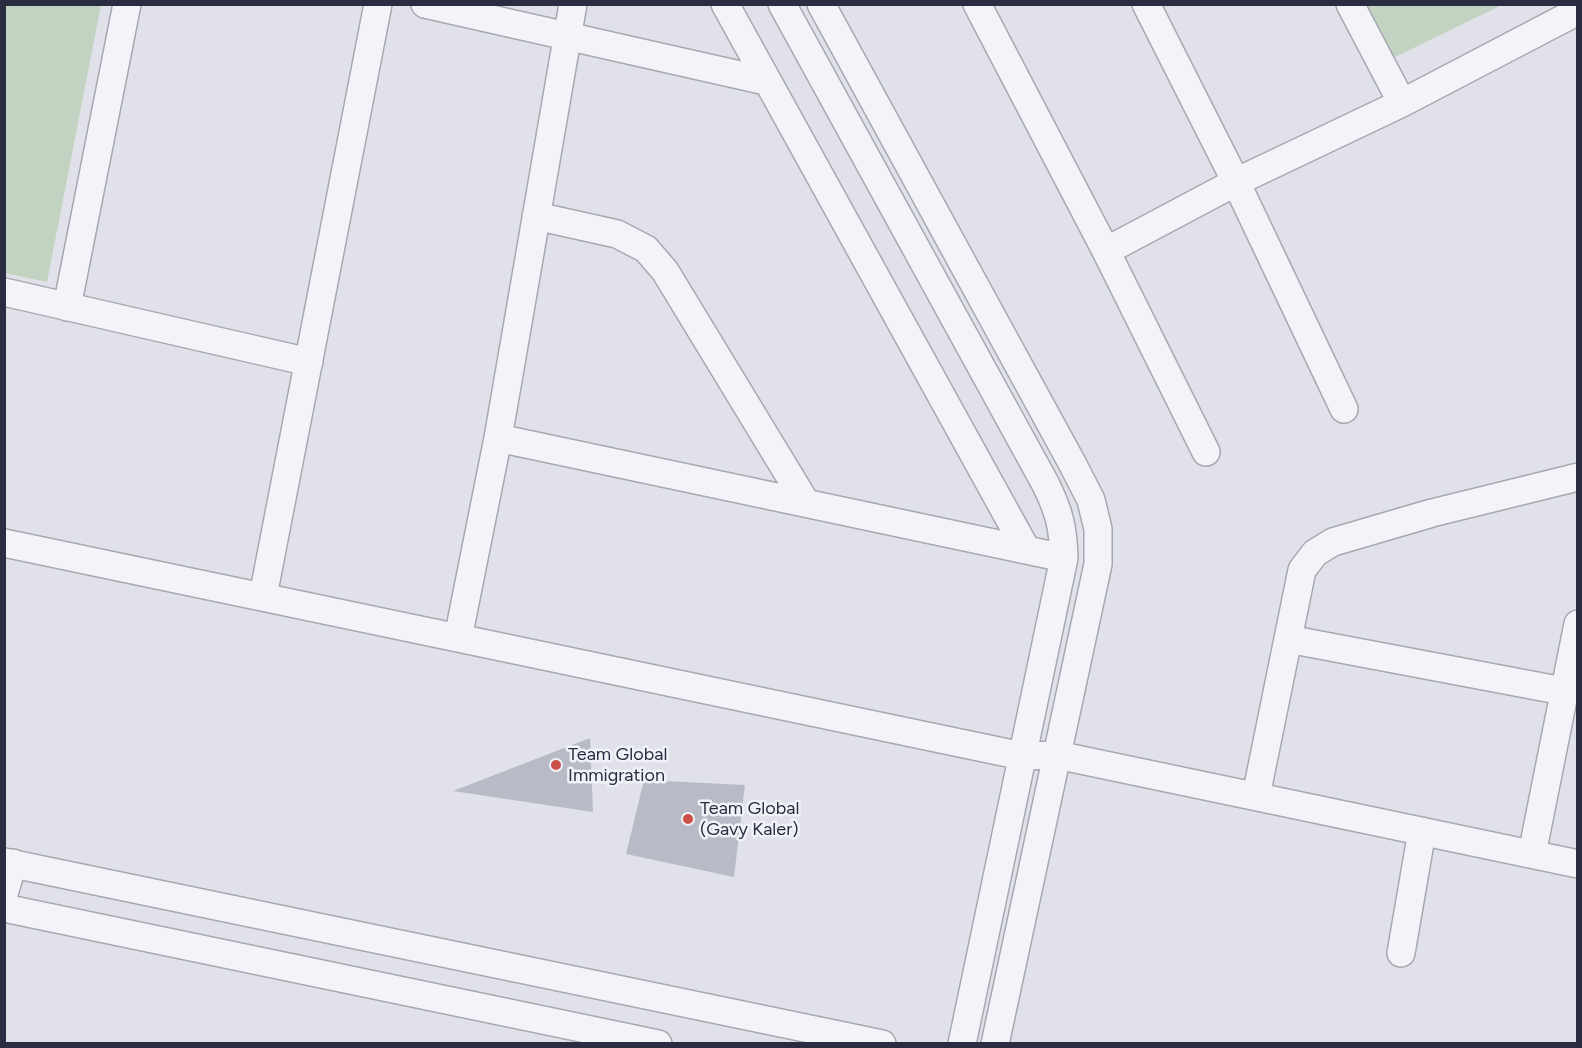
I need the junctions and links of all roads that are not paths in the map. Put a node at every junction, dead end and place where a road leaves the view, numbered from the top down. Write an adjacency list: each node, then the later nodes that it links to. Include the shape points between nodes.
1 (127, 4): 19 (street)
2 (378, 4): 20 (street)
3 (425, 4): 12 (street)
4 (573, 4): 12 (street)
5 (725, 4): 13 (street)
6 (782, 4): 28 (street, via 1045,483 1058,510)
7 (821, 4): 34 (street, via 1091,500 1098,529 1098,564)
8 (977, 4): 17 (street)
9 (1146, 4): 15 (street)
10 (1350, 4): 14 (street)
11 (1578, 11): 14 (street)
12 (567, 36): 13 (street); 16 (street)
13 (766, 81): 27 (street)
14 (1402, 104): 15 (street)
15 (1236, 182): 17 (street); 21 (street)
16 (536, 216): 22 (street); 25 (street, via 617,234 646,249 665,271)
17 (1106, 250): 23 (street)
18 (4, 292): 19 (street)
19 (67, 307): 20 (street)
20 (309, 362): 29 (street)
21 (1344, 409)
22 (498, 438): 25 (street); 31 (street)
23 (1206, 452)
24 (1578, 477): 32 (street, via 1333,542 1315,553 1302,570)
25 (806, 503): 27 (street)
26 (4, 543): 29 (street)
27 (1026, 549): 28 (street)
28 (1064, 558): 35 (street)
29 (263, 596): 31 (street)
30 (1578, 624): 33 (street)
31 (458, 638): 35 (street)
32 (1288, 639): 33 (street); 36 (street)
33 (1563, 691): 38 (street)
34 (1057, 755): 35 (street); 36 (street); 47 (street)
35 (1022, 756): 46 (street)
36 (1256, 796): 37 (street)
37 (1422, 831): 38 (street); 43 (street)
38 (1532, 854): 40 (street)
39 (9, 863): 41 (street); 45 (street)
40 (1578, 864)
41 (4, 894)
42 (4, 908): 44 (street)
43 (1401, 953)
44 (658, 1044)
45 (882, 1044)
46 (962, 1044)
47 (995, 1044)

